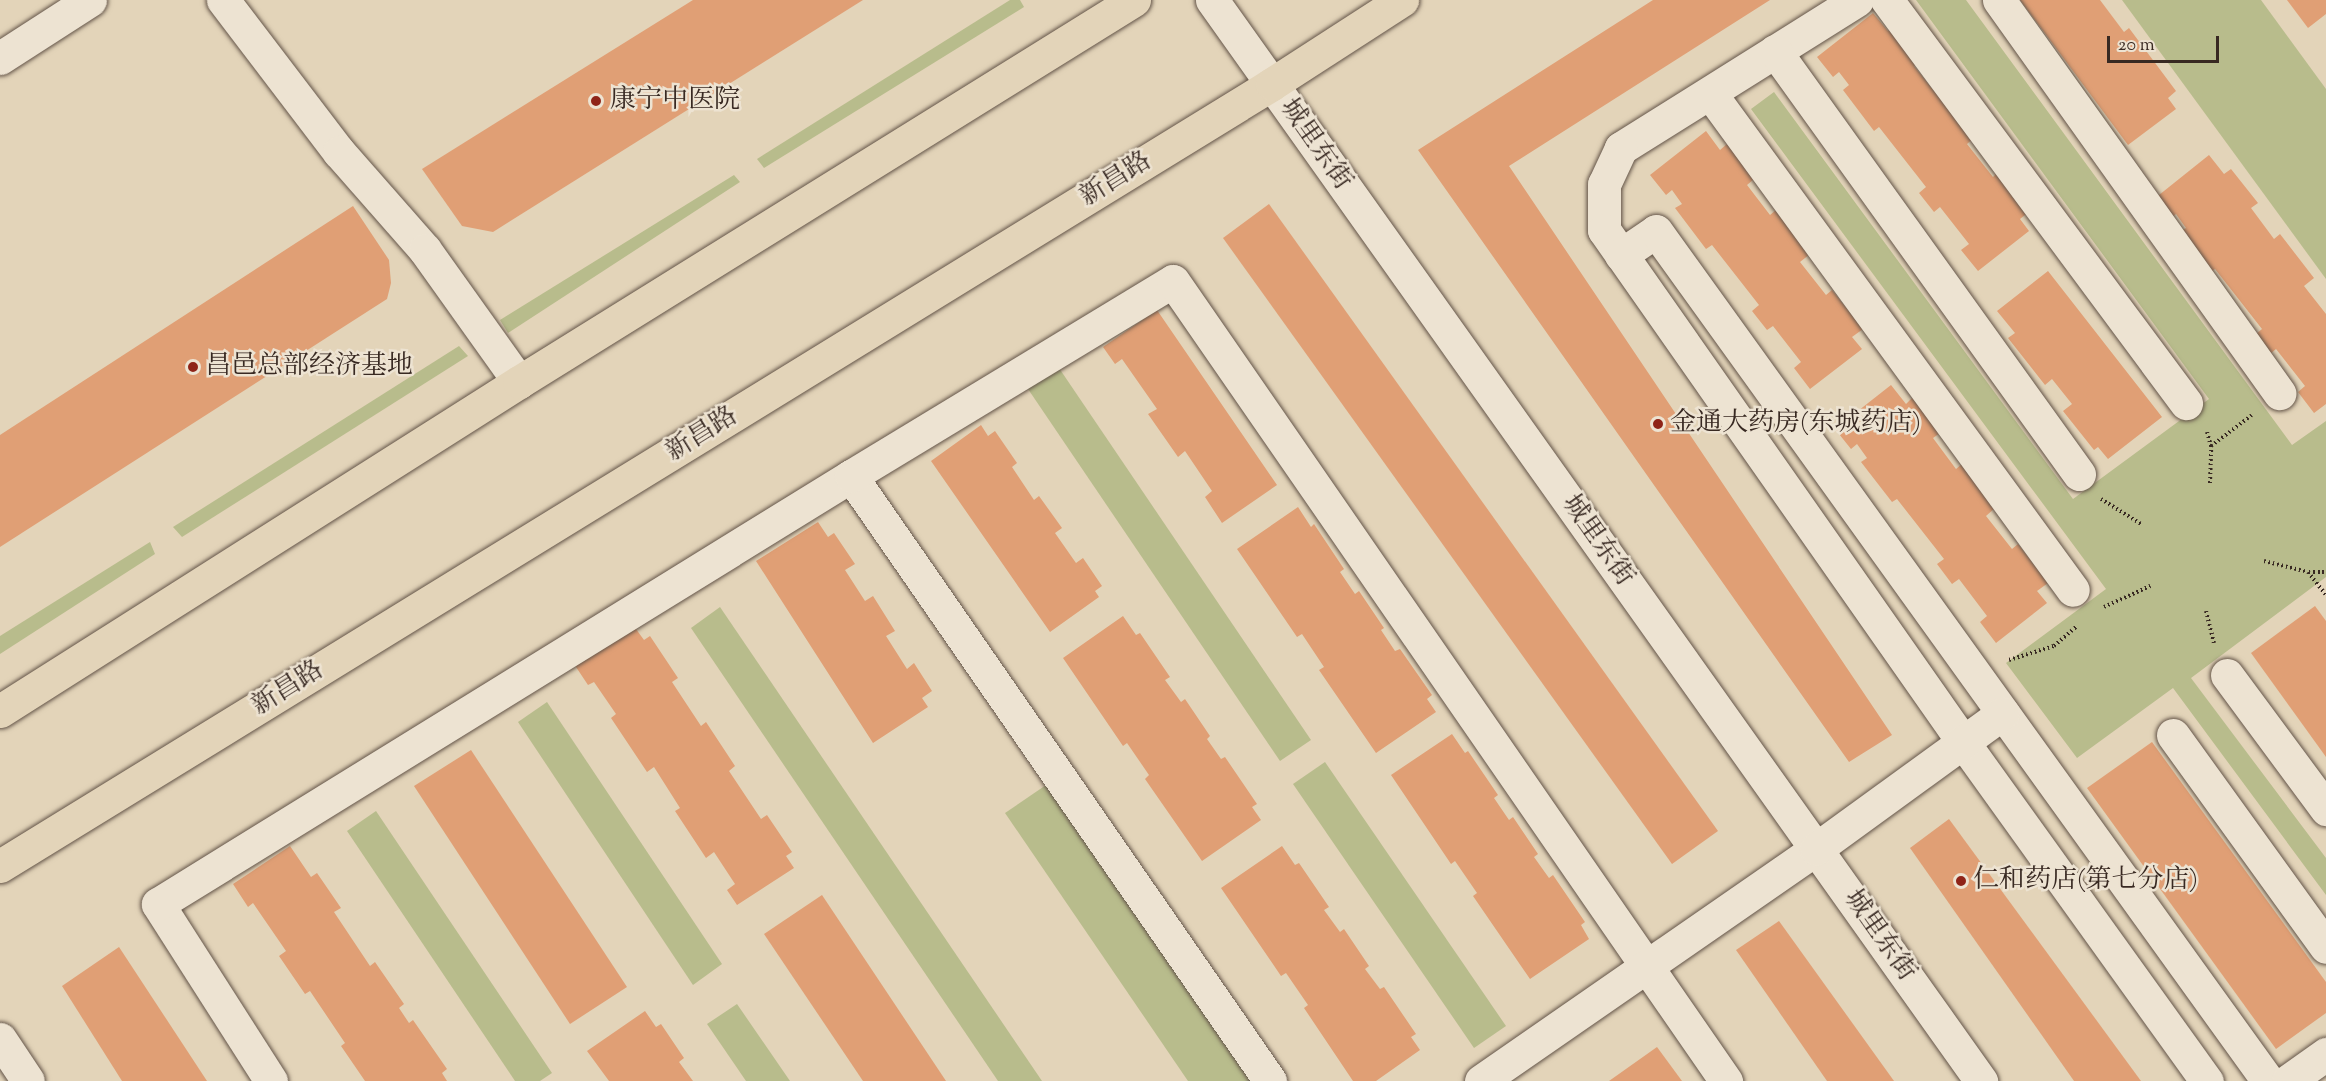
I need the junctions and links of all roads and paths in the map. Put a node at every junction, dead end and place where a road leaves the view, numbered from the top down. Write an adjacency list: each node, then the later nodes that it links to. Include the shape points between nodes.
1 (90, 0): 10 (street)
2 (224, 0): 14 (street, via 339,152 425,250)
3 (1134, 0): 14 (main road)
4 (1212, 0): 11 (street, 城里东街)
5 (1402, 0): 11 (main road, 新昌路)
6 (1857, 0): 9 (street)
7 (1887, 0): 16 (street)
8 (1999, 0): 15 (street)
9 (1775, 51): 12 (street); 17 (street)
10 (0, 58)
11 (1272, 84): 35 (street, 城里东街); 36 (main road, 新昌路)
12 (1710, 93): 13 (street, via 1621,148 1604,184 1604,230); 26 (street)
13 (1621, 255): 28 (street, via 1656,231); 33 (street)
14 (519, 382): 30 (main road)
15 (2280, 393): 19 (path, via 2211,446)
16 (2186, 403)
17 (2079, 474): 20 (path, via 2105,504)
18 (851, 476): 38 (street, via 1173,282); 42 (street, via 158,904); 43 (street)
19 (2210, 483)
20 (2141, 524)
21 (2264, 561): 22 (path)
22 (2308, 572): 23 (path); 25 (path)
23 (2326, 572)
24 (2150, 586): 26 (path)
25 (2326, 595)
26 (2085, 601)
27 (2080, 624): 28 (path, via 2054,646)
28 (1973, 671): 31 (street)
29 (2227, 675): 34 (street)
30 (0, 711)
31 (2003, 713): 33 (street); 48 (street)
32 (2173, 735): 37 (street)
33 (1963, 742): 35 (street); 47 (street)
34 (2326, 809)
35 (1816, 849): 38 (street); 46 (street, 城里东街)
36 (0, 866)
37 (2326, 947)
38 (1649, 966): 44 (street); 45 (street)
39 (0, 1040): 41 (street)
40 (2326, 1053): 49 (street)
41 (28, 1081)
42 (271, 1081)
43 (1270, 1081)
44 (1481, 1081)
45 (1726, 1081)
46 (1982, 1081)
47 (2207, 1081)
48 (2268, 1081)
49 (2288, 1081)

